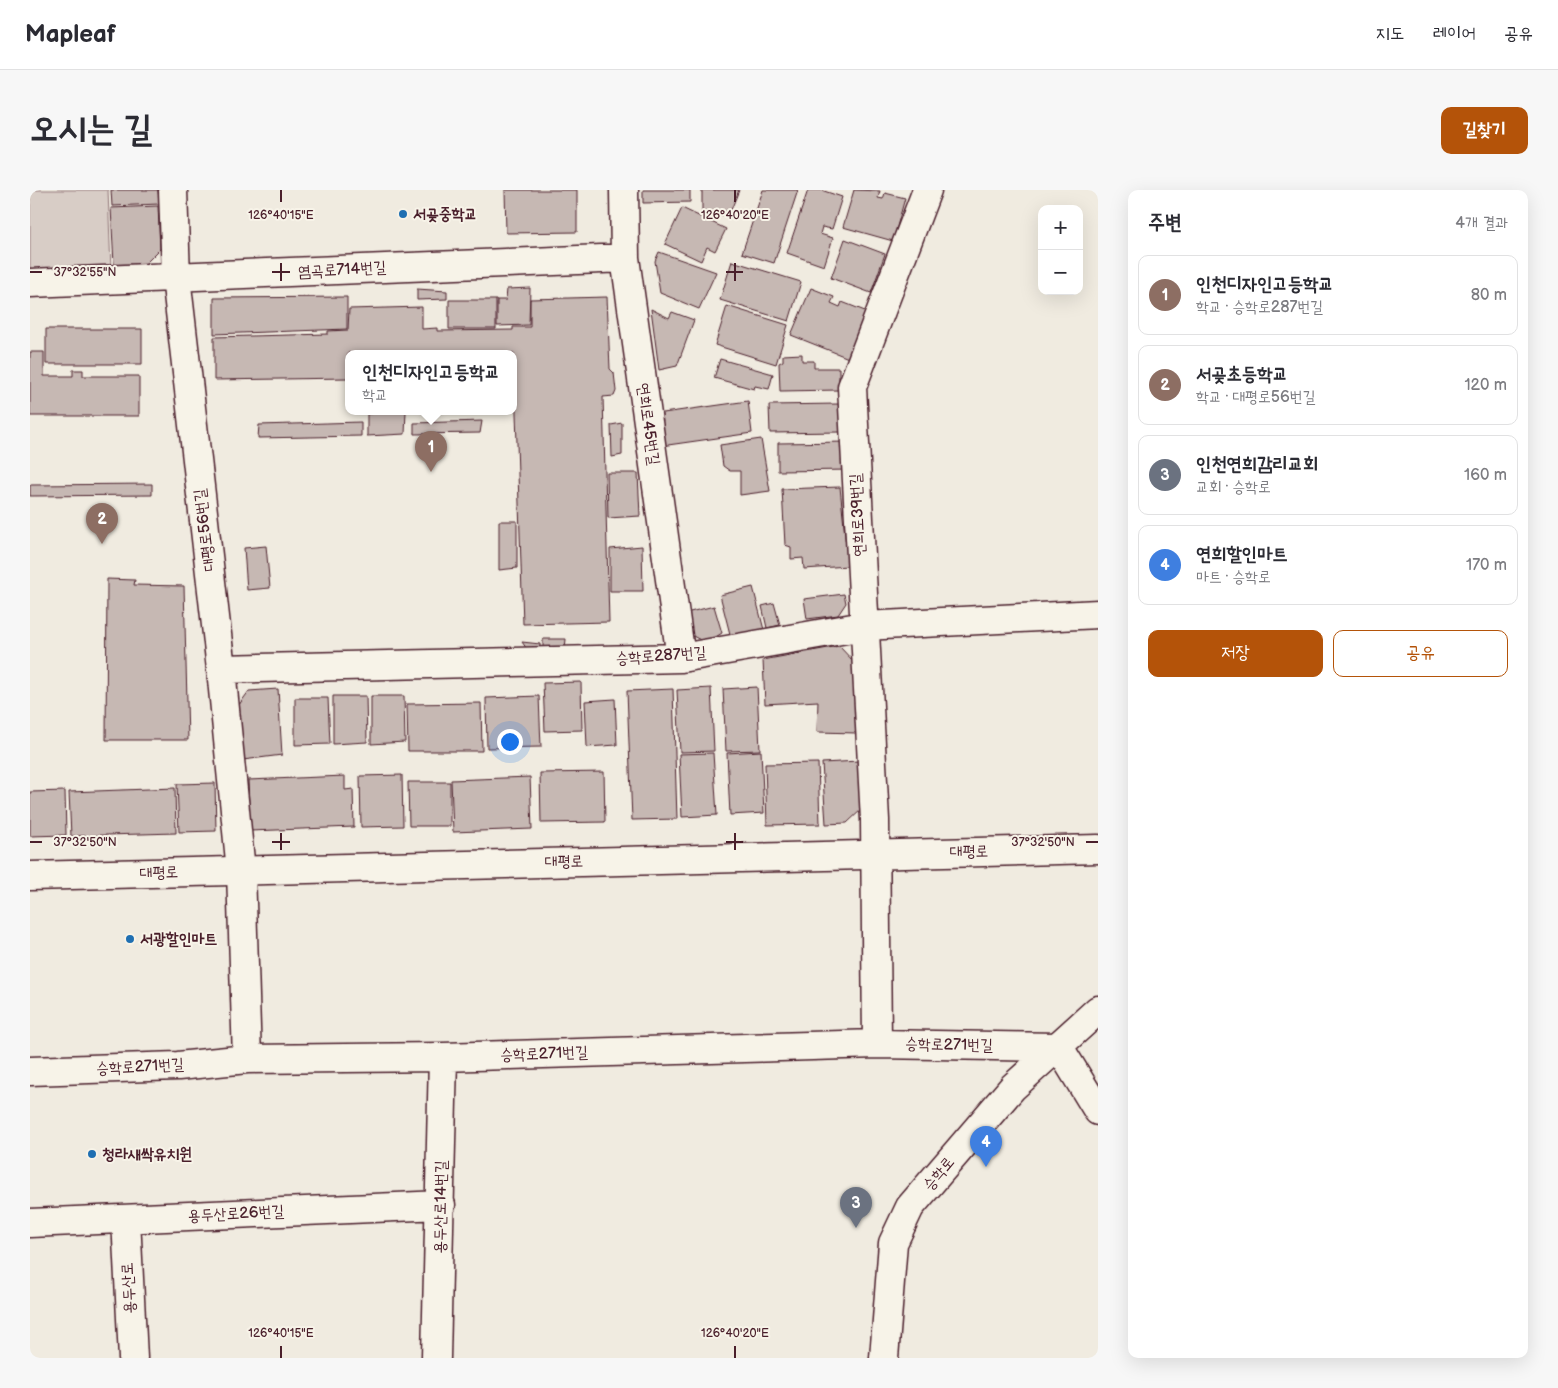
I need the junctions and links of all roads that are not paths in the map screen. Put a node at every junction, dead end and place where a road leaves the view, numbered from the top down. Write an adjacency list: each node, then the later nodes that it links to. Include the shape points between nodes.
1 (174, 190): 5 (street, 대평로56번길)
2 (624, 190): 4 (street, 연희로45번길)
3 (927, 190): 8 (street, 연희로39번길, via 852,387)
4 (625, 258): 5 (street, 염곡로714번길); 9 (street, 연희로45번길)
5 (176, 277): 6 (street, 염곡로714번길); 10 (street, 대평로56번길)
6 (30, 283)
7 (1098, 614): 8 (street, 승학로287번길)
8 (864, 626): 9 (street, 승학로287번길); 12 (street, 연희로39번길)
9 (681, 658): 10 (street, 승학로287번길)
10 (221, 669): 13 (street, 대평로56번길)
11 (1098, 849): 12 (street, 대평로)
12 (875, 854): 13 (street, 대평로); 16 (street, 연희로39번길)
13 (241, 871): 14 (street, 대평로); 19 (street, 대평로56번길)
14 (30, 876)
15 (1098, 1010): 17 (street, 승학로)
16 (877, 1044): 17 (street, 승학로271번길); 18 (street, 승학로271번길)
17 (1059, 1047): 21 (street); 27 (street, 승학로, via 1013,1087 910,1207 893,1243)
18 (443, 1056): 19 (street, 승학로271번길); 22 (street, 용두산로14번길)
19 (247, 1059): 20 (street, 승학로271번길, via 178,1066)
20 (30, 1071)
21 (1098, 1111)
22 (441, 1205): 23 (street, 용두산로26번길); 26 (street, 용두산로14번길)
23 (126, 1219): 24 (street, 용두산로26번길); 25 (street, 용두산로)
24 (30, 1223)
25 (133, 1358)
26 (436, 1358)
27 (884, 1358)

